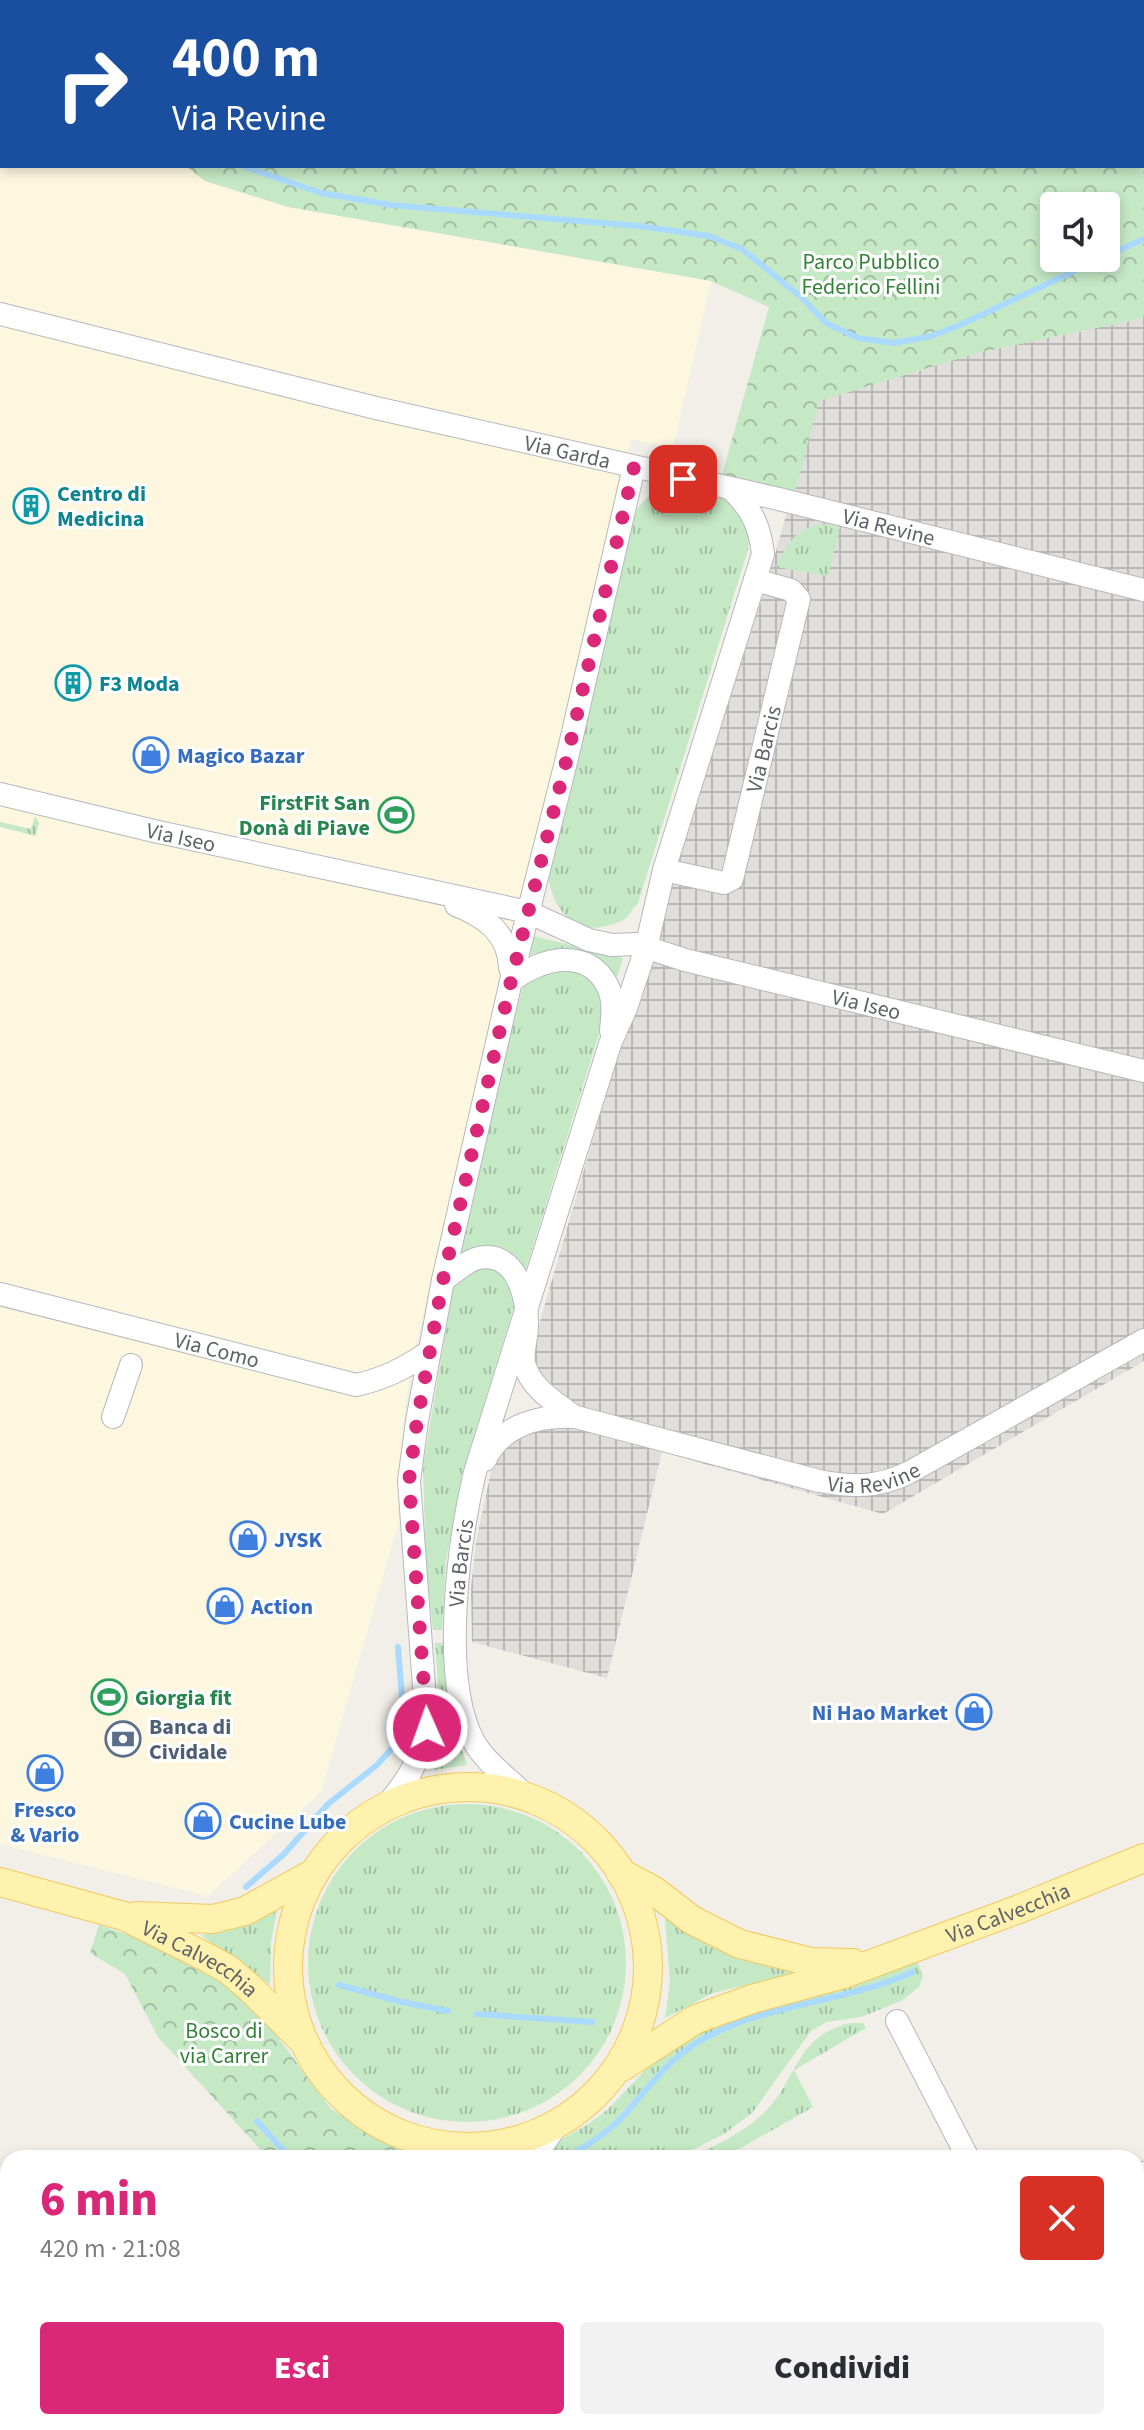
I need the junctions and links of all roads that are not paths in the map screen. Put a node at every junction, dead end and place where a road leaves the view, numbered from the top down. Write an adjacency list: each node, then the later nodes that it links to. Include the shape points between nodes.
1 (0, 314): 2 (street, Via Garda)
2 (634, 467): 3 (street, Via Revine); 8 (street, Via Garda)
3 (732, 490): 4 (street, Via Barcis, via 746,503 761,535 763,554); 5 (street, Via Revine)
4 (755, 580): 7 (street, Via Barcis); 7 (street, Via Barcis, via 791,590 799,599 732,879 724,883)
5 (1144, 590)
6 (0, 794): 9 (street, Via Iseo)
7 (664, 870): 10 (street, Via Barcis)
8 (536, 876): 11 (street, Via Garda); 12 (street, via 549,913)
9 (409, 887): 11 (street, Via Iseo); 14 (street, Via Iseo, via 492,925 507,943)
10 (658, 895): 12 (street, via 630,930); 13 (street, Via Barcis)
11 (528, 912): 12 (street, Via Iseo); 14 (street, Via Garda)
12 (583, 938): 13 (street, Via Iseo)
13 (646, 948): 15 (street, Via Barcis); 16 (street, Via Iseo)
14 (511, 981): 15 (street, Via Barcis, via 544,961 561,958 589,967 609,988); 17 (street, Via Garda)
15 (610, 1044): 19 (street, Via Barcis)
16 (1144, 1071)
17 (443, 1280): 19 (street, via 473,1259 502,1262 516,1271); 21 (street, Via Garda)
18 (0, 1294): 21 (street, Via Como, via 356,1385 401,1370)
19 (526, 1312): 24 (street, Via Revine, via 524,1364 547,1397); 25 (street, Via Barcis)
20 (1144, 1340): 24 (street, Via Revine, via 908,1473 871,1486 819,1481)
21 (429, 1352): 27 (street, Via Garda, via 409,1481 427,1728 412,1772)
22 (131, 1365): 23 (street)
23 (113, 1417)
24 (576, 1417): 25 (street, Via Revine, via 532,1420 501,1438)
25 (468, 1502): 26 (street, Via Barcis, via 456,1610 462,1712 480,1752)
26 (528, 1798): 27 (main road, via 461,1787); 30 (main road, via 576,1824)
27 (385, 1807): 29 (main road, via 347,1834)
28 (1144, 1858): 33 (main road, Via Calvecchia, via 961,1932)
29 (314, 1873): 32 (main road, Via Calvecchia, via 245,1911 213,1919); 35 (main road, via 294,1919 288,1963 294,2012)
30 (621, 1873): 33 (main road, Via Calvecchia, via 740,1944 811,1962); 36 (main road, via 642,1924 647,1974 637,2028)
31 (0, 1882): 32 (main road, Via Calvecchia)
32 (124, 1916): 35 (main road, Via Calvecchia, via 229,1970)
33 (870, 1962): 36 (main road, Via Calvecchia, via 696,2019)
34 (897, 2021): 41 (street)
35 (305, 2043): 38 (main road, via 347,2100)
36 (614, 2072): 37 (main road)
37 (559, 2122): 38 (main road, via 519,2140 485,2147 445,2146); 40 (street)
38 (403, 2135): 39 (street)
39 (424, 2150)
40 (540, 2150)
41 (964, 2150)

